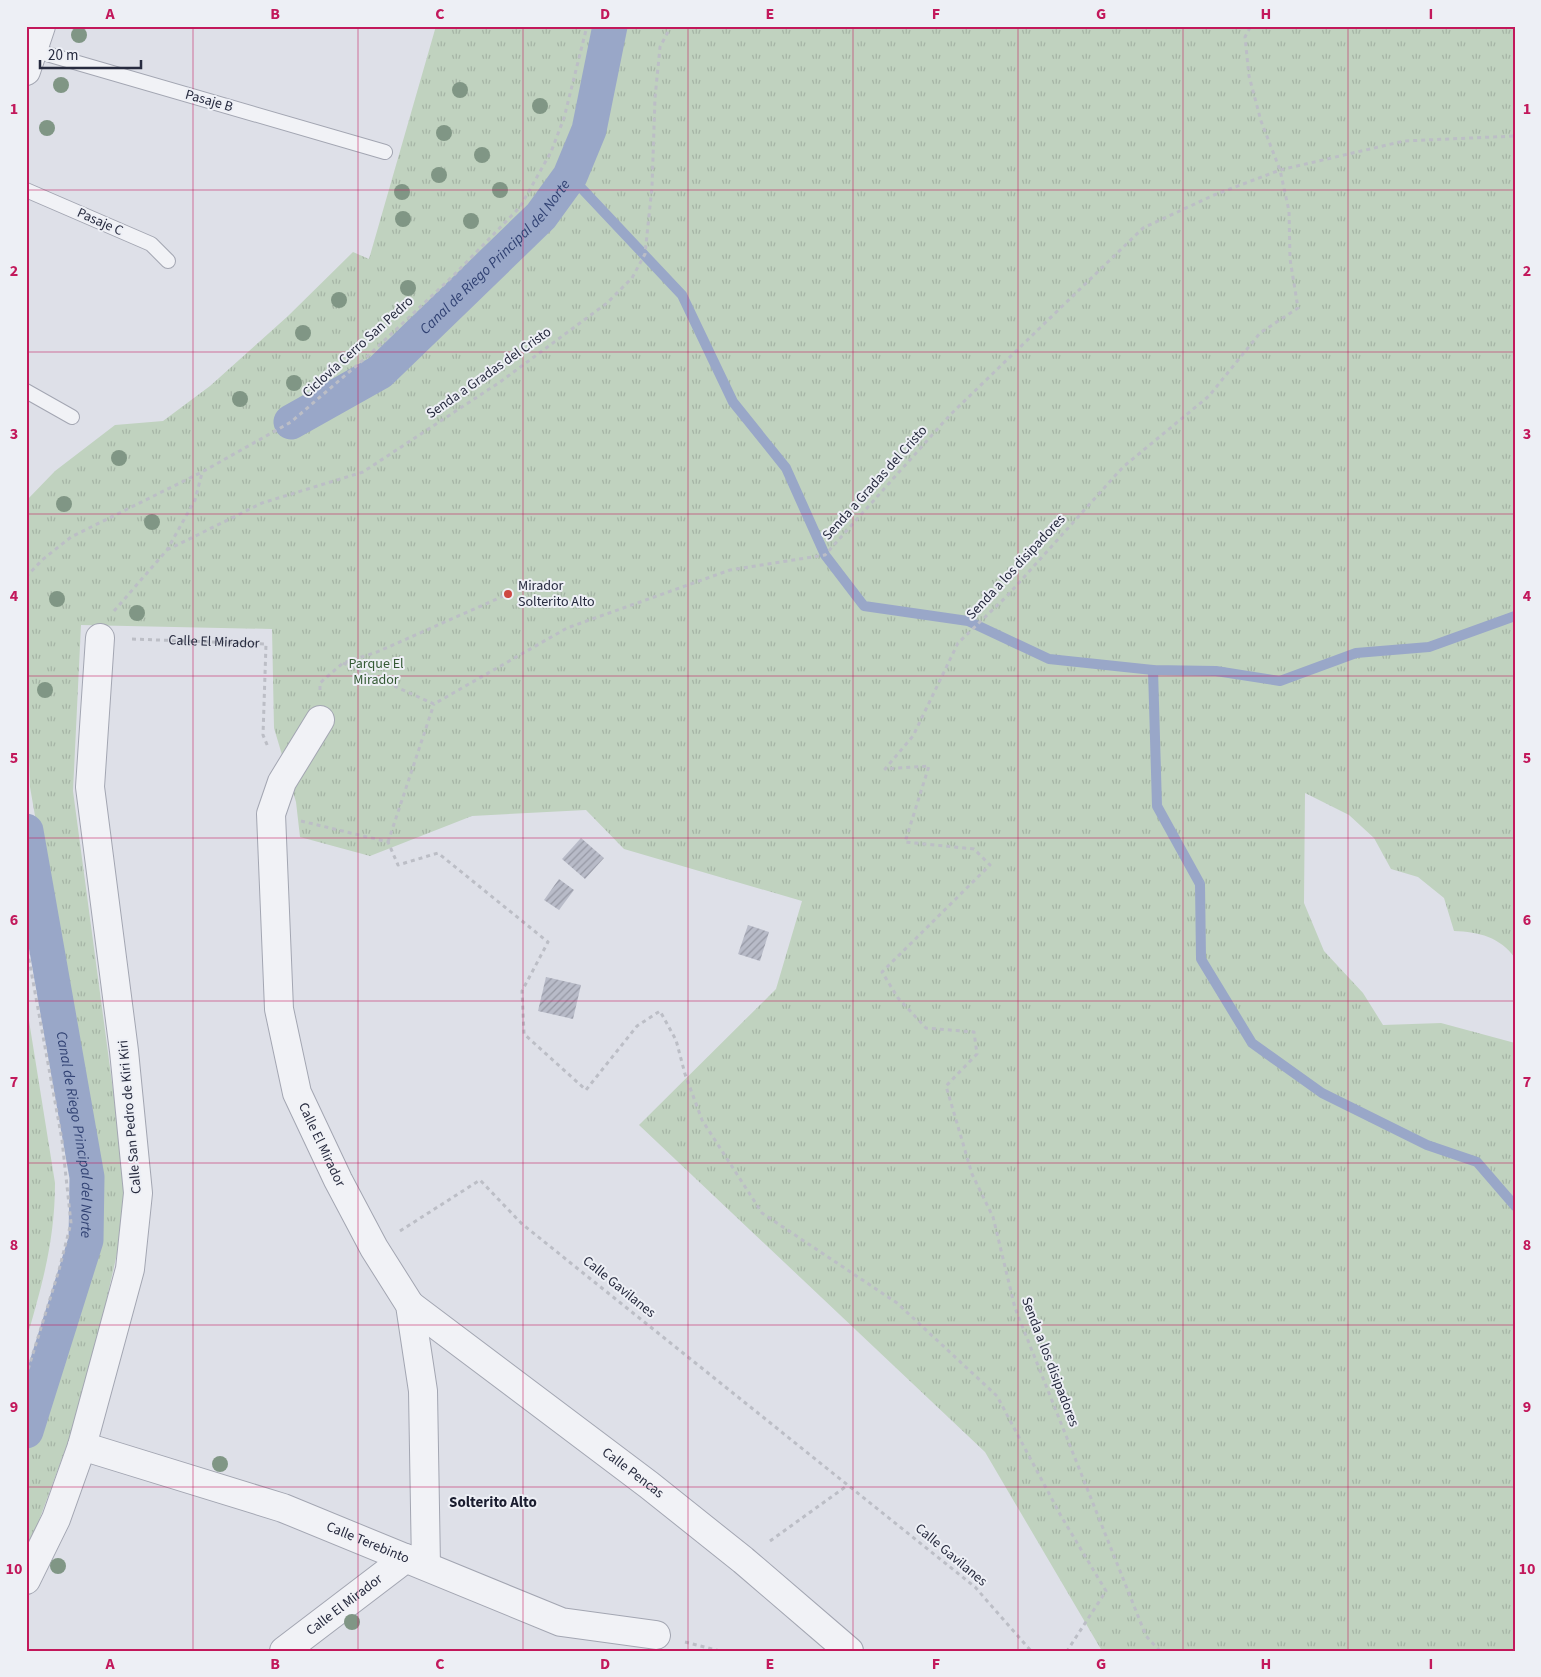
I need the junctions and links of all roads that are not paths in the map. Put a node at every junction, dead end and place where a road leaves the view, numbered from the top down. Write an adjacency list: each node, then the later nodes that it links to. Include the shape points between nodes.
1 (34, 49): 2 (lane, Pasaje B)
2 (385, 152)
3 (26, 190): 4 (lane, Pasaje C, via 151,244)
4 (168, 261)
5 (26, 391): 6 (lane)
6 (72, 417)
7 (100, 638): 10 (street, Calle San Pedro de Kiri Kiri, via 90,787 124,1051 138,1193 130,1269)
8 (320, 720): 9 (street, Calle El Mirador, via 282,782 271,814 278,1009 297,1093 374,1248)
9 (410, 1305): 11 (street, Calle El Mirador, via 423,1391); 15 (street, Calle Pencas, via 649,1485)
10 (82, 1446): 11 (street, Calle Terebinto, via 282,1508); 12 (street, Calle San Pedro de Kiri Kiri, via 56,1519)
11 (416, 1562): 13 (street, Calle Terebinto, via 561,1622); 14 (street, Calle El Mirador)
12 (26, 1580)
13 (656, 1635)
14 (284, 1651)
15 (849, 1651)

